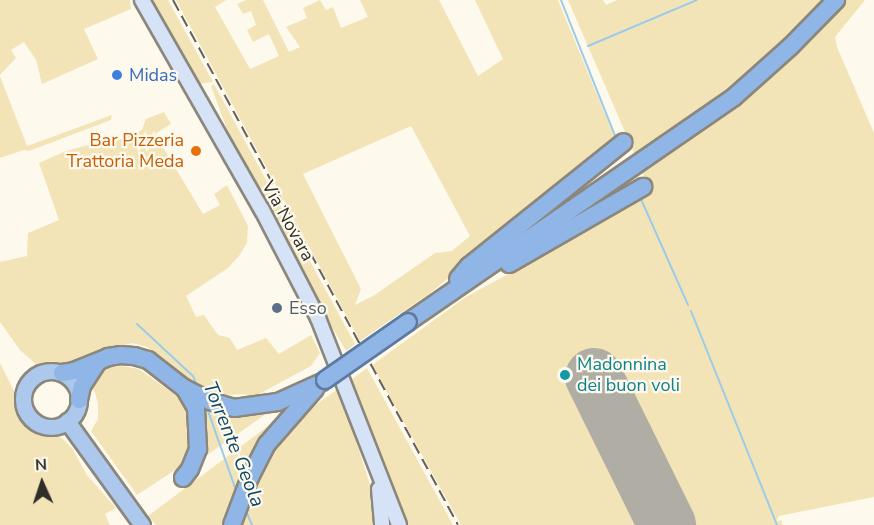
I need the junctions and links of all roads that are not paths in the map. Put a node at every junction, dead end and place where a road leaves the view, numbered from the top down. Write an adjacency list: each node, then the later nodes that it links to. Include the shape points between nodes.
1 (142, 0): 12 (main road, Via Novara, via 277,237 318,318 351,397)
2 (836, 0): 5 (highway, via 734,97)
3 (624, 142): 5 (highway, via 469,266)
4 (643, 187): 5 (highway, via 473,286)
5 (447, 295): 8 (highway, bridge)
6 (97, 363): 7 (highway); 9 (highway, via 120,355 147,360); 10 (highway, via 82,386)
7 (62, 373): 10 (main road, via 75,384); 11 (main road, via 49,371 36,376 26,387 24,405 41,425)
8 (324, 381): 9 (highway, via 266,405 234,408); 15 (highway, via 267,444)
9 (198, 395): 13 (highway, via 198,449)
10 (79, 400): 11 (main road)
11 (67, 422): 14 (main road)
12 (376, 472): 16 (main road, Via Novara); 17 (main road, Via Novara)
13 (183, 478)
14 (142, 525)
15 (232, 525)
16 (382, 525)
17 (399, 525)

